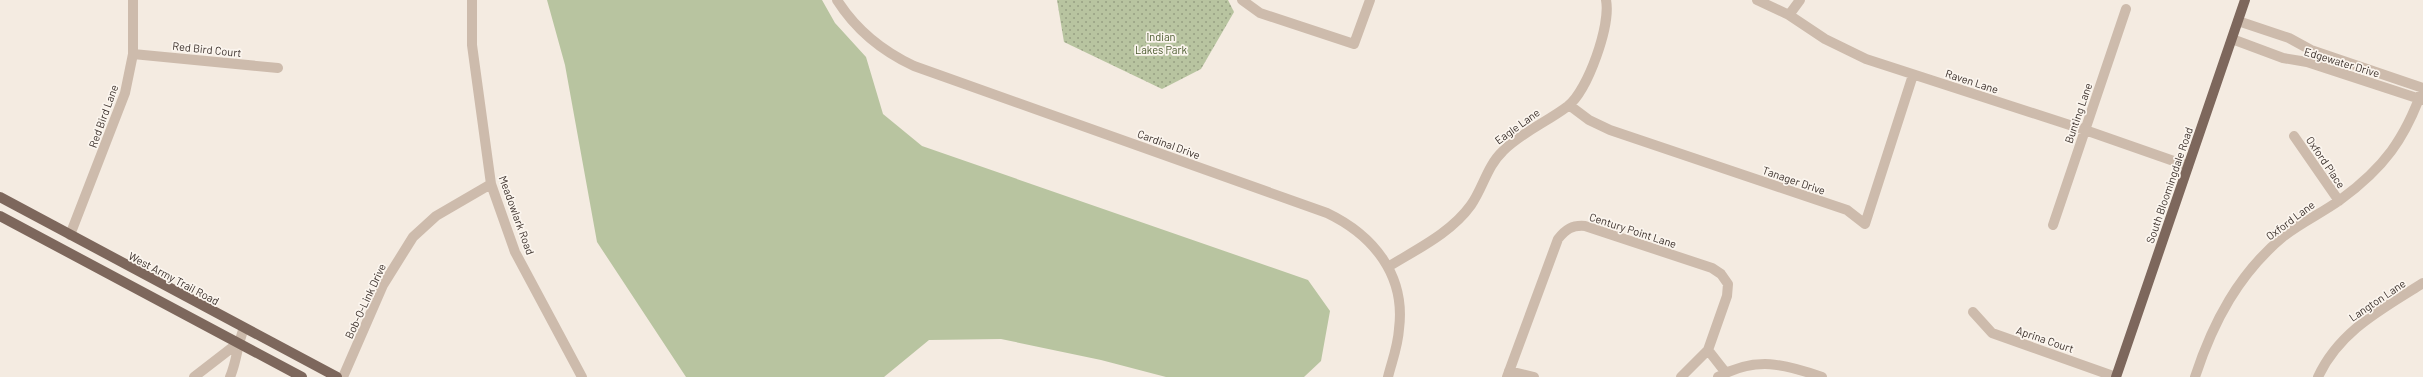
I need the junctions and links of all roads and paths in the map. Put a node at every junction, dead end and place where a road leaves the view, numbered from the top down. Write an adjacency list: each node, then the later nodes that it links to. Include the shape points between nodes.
1 (133, 0): 14 (street, Red Bird Lane)
2 (472, 0): 23 (street, Meadowlark Road, via 472,45)
3 (837, 0): 29 (street, Cardinal Drive, via 874,43 903,60 1327,213 1345,221 1363,234)
4 (1242, 0): 5 (street, via 1260,12 1354,44)
5 (1370, 0)
6 (1606, 0): 19 (street, Eagle Lane, via 1607,23 1586,81)
7 (1757, 0): 11 (street, Raven Lane)
8 (1800, 0): 11 (street)
9 (2245, 0): 12 (main road, South Bloomingdale Road)
10 (2126, 9): 20 (street, Bunting Lane)
11 (1789, 15): 16 (street, Raven Lane, via 1842,49)
12 (2238, 21): 13 (main road, South Bloomingdale Road); 17 (street, Edgewater Drive, via 2289,38 2311,50)
13 (2232, 39): 18 (street, Edgewater Drive, via 2283,58 2306,62); 22 (main road, South Bloomingdale Road)
14 (133, 54): 15 (street, Red Bird Court); 28 (street, Red Bird Lane, via 120,108)
15 (278, 68)
16 (1913, 76): 19 (street, Tanager Drive, via 1865,224 1847,210 1610,130 1589,120); 20 (street, Raven Lane)
17 (2423, 88): 18 (street, Oxford Lane)
18 (2421, 100): 25 (street, Oxford Lane, via 2390,155 2373,174)
19 (1569, 105): 29 (street, Eagle Lane, via 1504,150 1492,164 1470,207 1449,228)
20 (2085, 130): 22 (street, Raven Lane); 27 (street, Bunting Lane)
21 (2294, 136): 25 (street, Oxford Place)
22 (2188, 166): 47 (main road, South Bloomingdale Road)
23 (491, 184): 41 (street, Bob-O-Link Drive, via 436,216 413,237 383,285); 42 (street, Meadowlark Road, via 515,252)
24 (0, 197): 28 (main road, West Army Trail Road)
25 (2339, 201): 48 (street, Oxford Lane, via 2284,237 2244,278 2213,329)
26 (0, 216): 33 (main road)
27 (2053, 225)
28 (70, 235): 32 (main road, West Army Trail Road)
29 (1388, 267): 43 (street, Cardinal Drive, via 1398,297 1400,315 1397,345)
30 (2423, 283): 49 (street, Langton Lane, via 2356,327 2335,349)
31 (1973, 312): 47 (street, Aprina Court, via 1992,333)
32 (244, 328): 33 (street); 40 (main road, West Army Trail Road)
33 (238, 343): 37 (street); 38 (street, via 237,360); 39 (main road)
34 (1708, 350): 35 (street, Century Point Lane, via 1727,296 1728,284 1721,274 1712,268 1586,226 1574,225 1558,239); 36 (street); 45 (street, Century Point Lane)
35 (1508, 374): 44 (street)
36 (1722, 375): 46 (street, via 1745,366 1770,363 1783,364)
37 (194, 377)
38 (230, 377)
39 (302, 377)
40 (337, 377)
41 (344, 377)
42 (582, 377)
43 (1388, 377)
44 (1534, 377)
45 (1681, 377)
46 (1822, 377)
47 (2116, 377)
48 (2195, 377)
49 (2318, 377)

